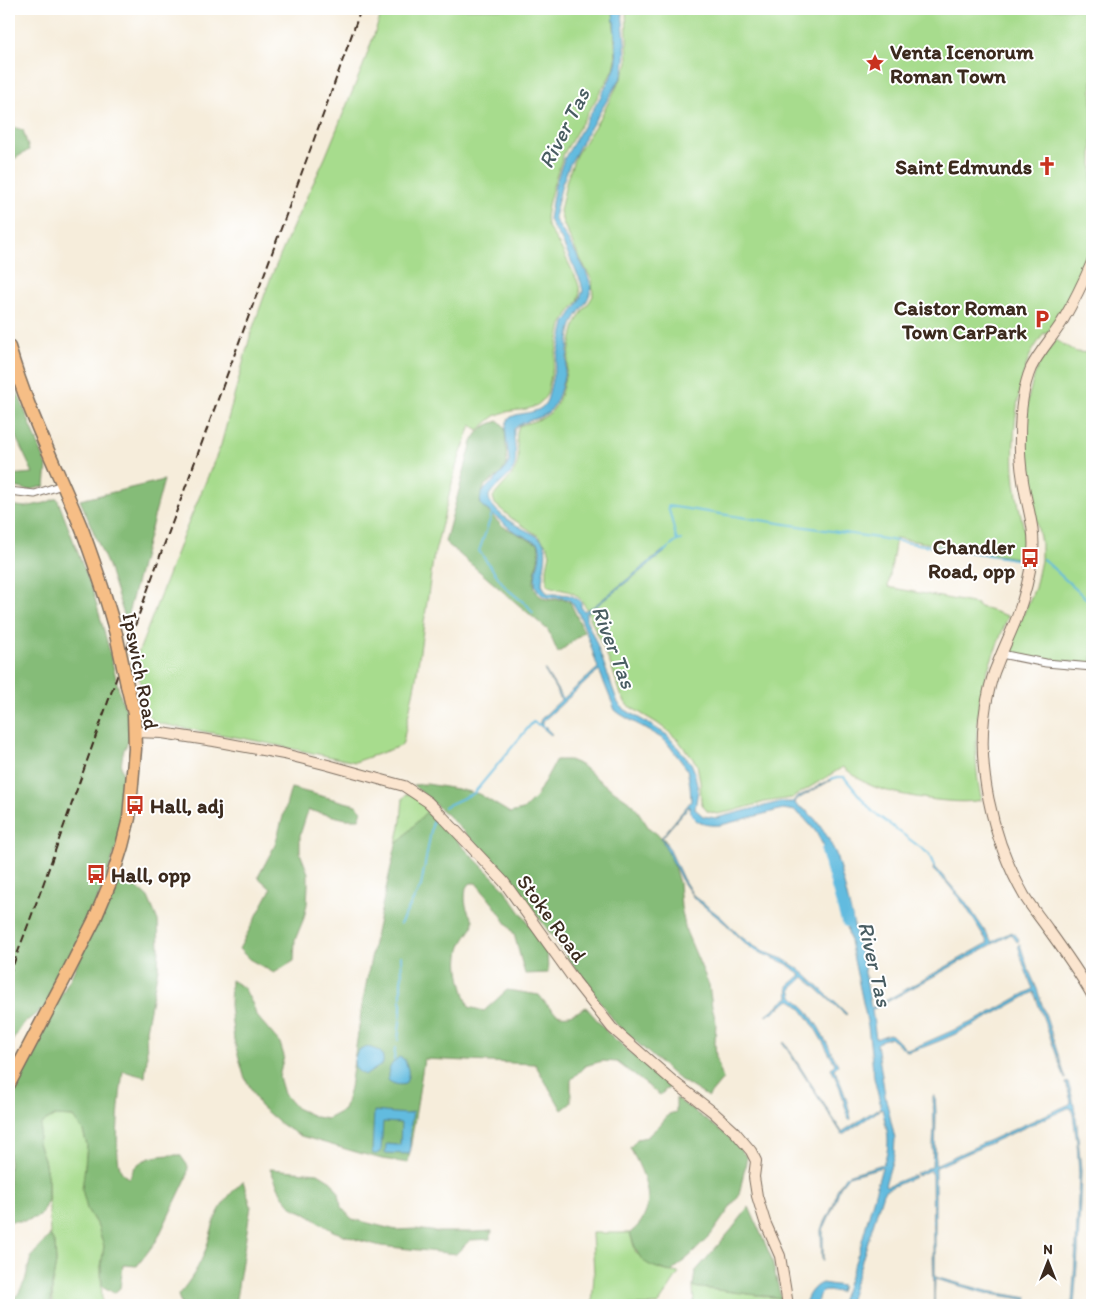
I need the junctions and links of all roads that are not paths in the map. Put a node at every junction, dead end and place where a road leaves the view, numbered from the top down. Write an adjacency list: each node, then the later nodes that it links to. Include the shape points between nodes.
1 (1092, 262): 5 (street, via 1062,323 1031,368 1026,385 1020,440 1034,548 1029,580)
2 (9, 347): 3 (highway, Ipswich Road, via 29,408)
3 (62, 485): 4 (street, via 35,494); 7 (highway, Ipswich Road, bridge, via 109,610 128,685)
4 (9, 492)
5 (1001, 654): 6 (street, via 1046,663); 8 (street, via 988,697 983,729 988,798 997,834 1026,898)
6 (1092, 667)
7 (135, 732): 9 (highway, Ipswich Road, via 128,818 112,878 82,947); 10 (street, Stoke Road, via 162,733 284,754 404,786 428,802 504,882 612,1028 713,1112 751,1151 756,1161 757,1196 780,1256)
8 (1092, 995)
9 (9, 1084)
10 (788, 1305)

